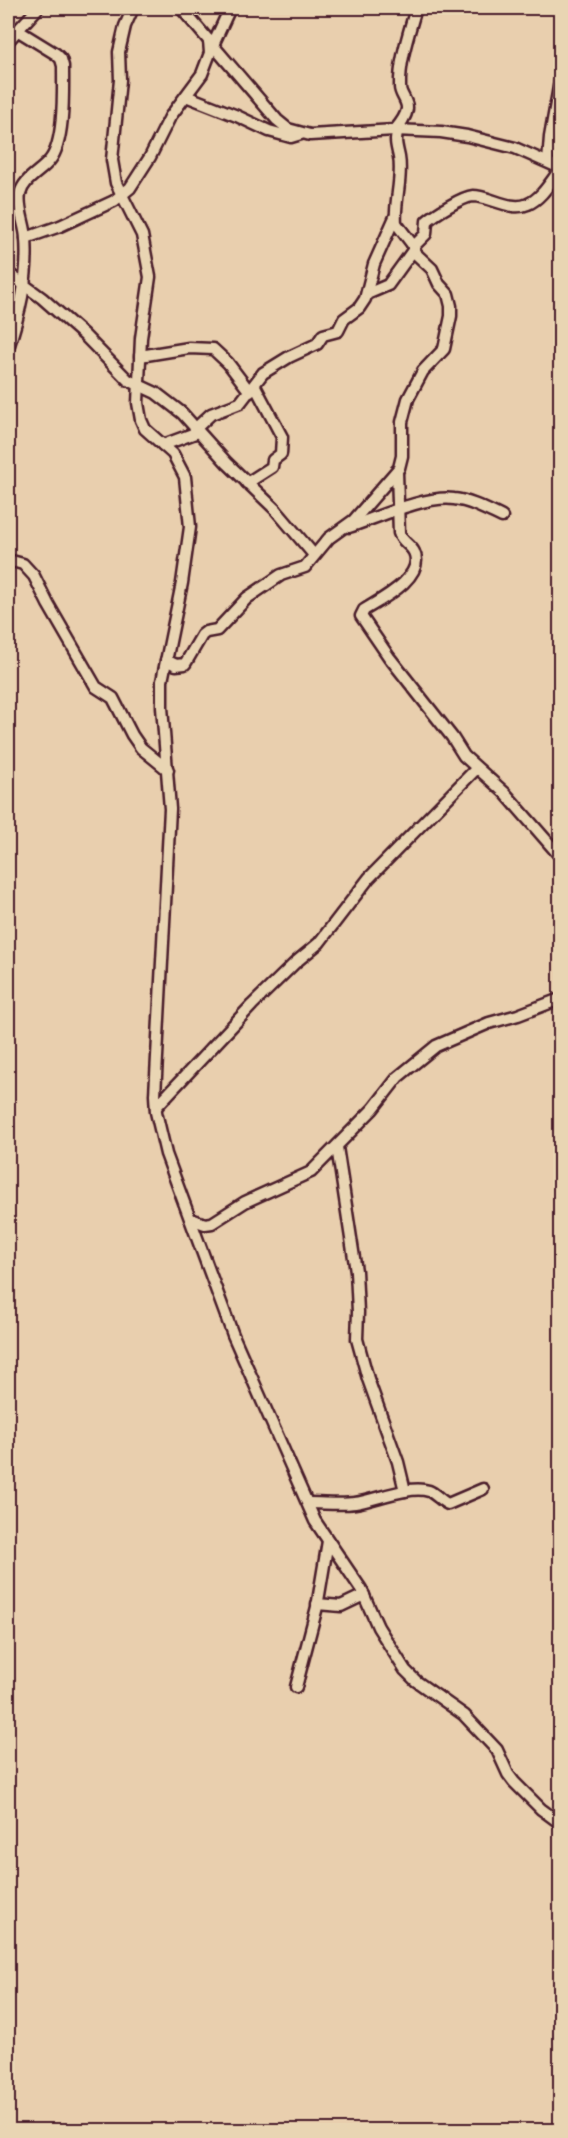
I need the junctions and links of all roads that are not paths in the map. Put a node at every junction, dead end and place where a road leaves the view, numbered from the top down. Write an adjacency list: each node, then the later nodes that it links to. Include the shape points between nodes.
1 (38, 8): 6 (street)
2 (133, 8): 15 (street, via 119,52 112,160)
3 (181, 8): 8 (street)
4 (230, 8): 8 (street)
5 (416, 8): 11 (street, via 400,85 407,109)
6 (17, 30): 7 (street); 17 (street, via 56,54 63,66 63,108 56,149 23,186 19,196)
7 (8, 40)
8 (211, 42): 10 (street, via 207,64); 12 (street, via 277,120)
9 (561, 81): 13 (street)
10 (186, 96): 12 (street, via 269,131 291,137); 15 (street, via 170,117 140,174)
11 (396, 130): 12 (street); 13 (street, via 441,132 493,141); 16 (street, via 400,176)
12 (301, 134)
13 (548, 162): 14 (street)
14 (561, 169): 18 (street, via 528,204 473,196 457,202 427,221 426,234)
15 (122, 196): 17 (street); 23 (street, via 142,235 150,277)
16 (395, 217): 18 (street, via 397,227); 21 (street, via 374,264)
17 (26, 238): 20 (street)
18 (413, 248): 21 (street, via 388,285); 28 (street, via 448,294 451,316 444,349 423,371 408,399)
19 (8, 273): 20 (street)
20 (24, 285): 22 (street); 24 (street)
21 (367, 294): 25 (street, via 338,331 323,335 317,345 269,369)
22 (8, 348)
23 (140, 356): 24 (street); 25 (street, via 189,348 213,349)
24 (139, 386): 26 (street, via 172,405); 27 (street, via 141,420)
25 (252, 389): 26 (street, via 237,406 211,414); 29 (street, via 282,437 283,450 273,459 272,467)
26 (196, 431): 27 (street); 29 (street)
27 (163, 444): 35 (street, via 185,477 190,527)
28 (397, 472): 30 (street); 32 (street)
29 (247, 483): 33 (street)
30 (400, 510): 31 (street, via 453,498); 32 (street); 36 (street, via 399,533 413,550 413,567 400,588 364,610 361,616)
31 (502, 517)
32 (344, 528): 33 (street)
33 (314, 555): 35 (street, via 305,567 285,572 247,598 217,630 202,635 185,664)
34 (8, 560): 37 (street, via 23,564 34,576 96,687 112,698 137,741)
35 (166, 660): 37 (street, via 162,707)
36 (476, 769): 38 (street, via 505,793); 40 (street, via 369,878 319,943 252,1005)
37 (168, 770): 40 (street, via 170,809)
38 (561, 856)
39 (561, 999): 41 (street, via 436,1046 398,1077)
40 (156, 1107): 42 (street, via 166,1154)
41 (337, 1147): 42 (street, via 311,1172 245,1202 213,1223); 44 (street, via 358,1290 357,1339)
42 (191, 1219): 45 (street, via 243,1360)
43 (483, 1489): 44 (street, via 448,1504 430,1491)
44 (405, 1491): 45 (street, via 349,1503)
45 (308, 1503): 46 (street)
46 (328, 1541): 47 (street); 48 (street)
47 (364, 1595): 48 (street, via 341,1606); 50 (street, via 405,1670 465,1715 497,1750 514,1782)
48 (317, 1604): 49 (street)
49 (296, 1686)
50 (561, 1823)

